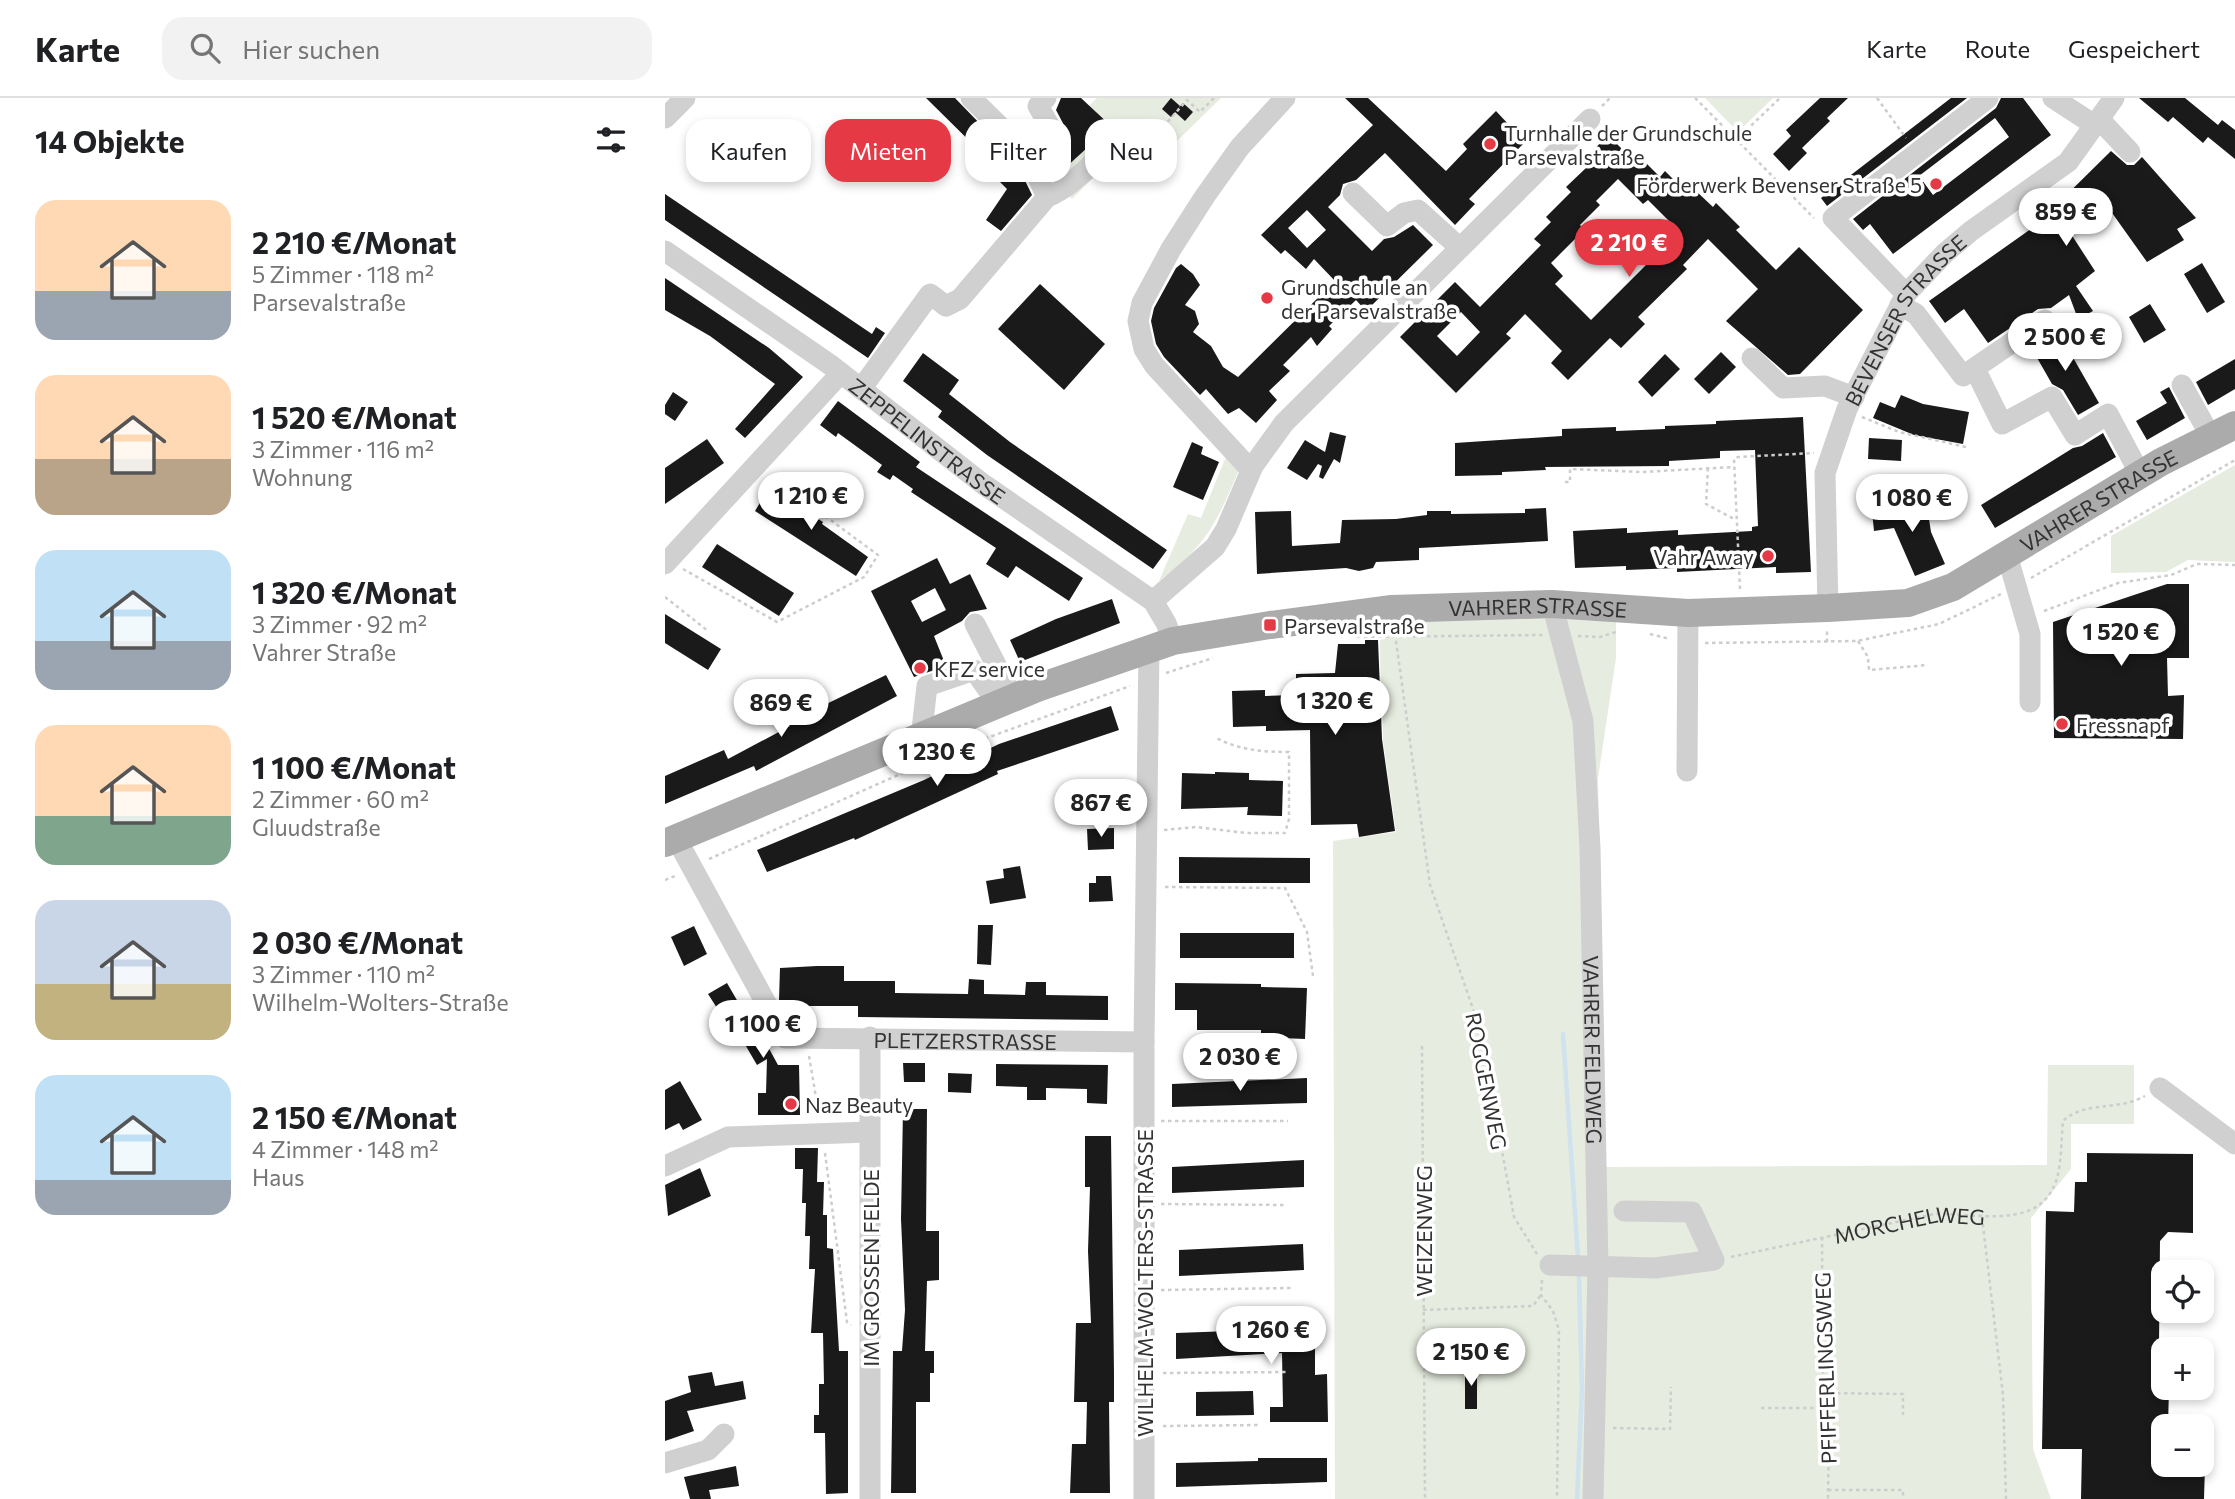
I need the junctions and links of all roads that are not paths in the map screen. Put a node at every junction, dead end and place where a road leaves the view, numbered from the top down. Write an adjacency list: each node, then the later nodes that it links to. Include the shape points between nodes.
1 (685, 98): 8 (street)
2 (971, 98): 9 (street)
3 (1285, 98): 29 (street, via 1240,147 1205,196 1159,271 1138,321 1144,349 1154,365)
4 (1988, 98): 20 (street, via 1833,218)
5 (2053, 98): 12 (street)
6 (2114, 98): 12 (street, BEVENSER STRASSE)
7 (1038, 101): 10 (street)
8 (665, 118)
9 (992, 119)
10 (1046, 119)
11 (1590, 119): 18 (street)
12 (2098, 123): 13 (street); 20 (street, BEVENSER STRASSE, via 2068,162 1971,231)
13 (2130, 152)
14 (1085, 169): 17 (street, via 1063,190)
15 (1040, 182): 17 (street)
16 (1353, 193): 18 (street, via 1387,226 1404,213 1418,210)
17 (1047, 197): 26 (street, via 960,299 946,306 930,294)
18 (1461, 248): 29 (street, via 1284,423)
19 (665, 251): 24 (street, ZEPPELINSTRASSE)
20 (1903, 300): 23 (street, via 1963,376); 27 (street, BEVENSER STRASSE)
21 (2045, 320): 23 (street)
22 (1752, 358): 27 (street, via 1783,388 1825,386)
23 (1975, 369): 30 (street, via 2002,424 2052,397 2075,435 2108,414)
24 (841, 373): 26 (street, ZEPPELINSTRASSE); 32 (street)
25 (2182, 386): 28 (street)
26 (861, 389): 33 (street, ZEPPELINSTRASSE, via 983,484)
27 (1850, 403): 35 (street, BEVENSER STRASSE, via 1825,473)
28 (2223, 431): 30 (main road, VAHRER STRASSE)
29 (1251, 470): 33 (street, via 1215,547)
30 (2140, 474): 31 (main road, VAHRER STRASSE)
31 (2007, 555): 35 (main road, VAHRER STRASSE, via 1929,598); 40 (street, via 2028,626)
32 (666, 562)
33 (1153, 601): 38 (street, ZEPPELINSTRASSE, via 1167,623)
34 (1552, 604): 36 (main road, VAHRER STRASSE); 38 (main road, VAHRER STRASSE, via 1394,623 1270,625); 52 (street, VAHRER FELDWEG, via 1583,721 1590,848)
35 (1828, 608): 36 (main road, VAHRER STRASSE)
36 (1688, 612): 42 (street)
37 (975, 624): 39 (street)
38 (1161, 644): 39 (main road, VAHRER STRASSE); 45 (street, WILHELM-WOLTERS-STRASSE, via 1148,680)
39 (1006, 701): 41 (main road, VAHRER STRASSE); 41 (street, via 974,670 927,686)
40 (2030, 702)
41 (921, 738): 43 (main road, VAHRER STRASSE)
42 (1687, 771)
43 (670, 841): 44 (street, PLETZERSTRASSE, via 692,868 795,1038)
44 (870, 1037): 45 (street, PLETZERSTRASSE); 47 (street, IM GROSSEN FELDE)
45 (1144, 1042): 56 (street, WILHELM-WOLTERS-STRASSE)
46 (2160, 1088): 48 (street)
47 (869, 1132): 49 (street, via 728,1137); 55 (street, IM GROSSEN FELDE)
48 (2235, 1144)
49 (665, 1166)
50 (1624, 1210): 52 (street, via 1692,1212 1714,1260 1655,1268)
51 (1550, 1265): 52 (street)
52 (1598, 1268): 57 (street, VAHRER FELDWEG)
53 (724, 1434): 54 (street, via 709,1450)
54 (665, 1463)
55 (870, 1499)
56 (1144, 1499)
57 (1593, 1499)

